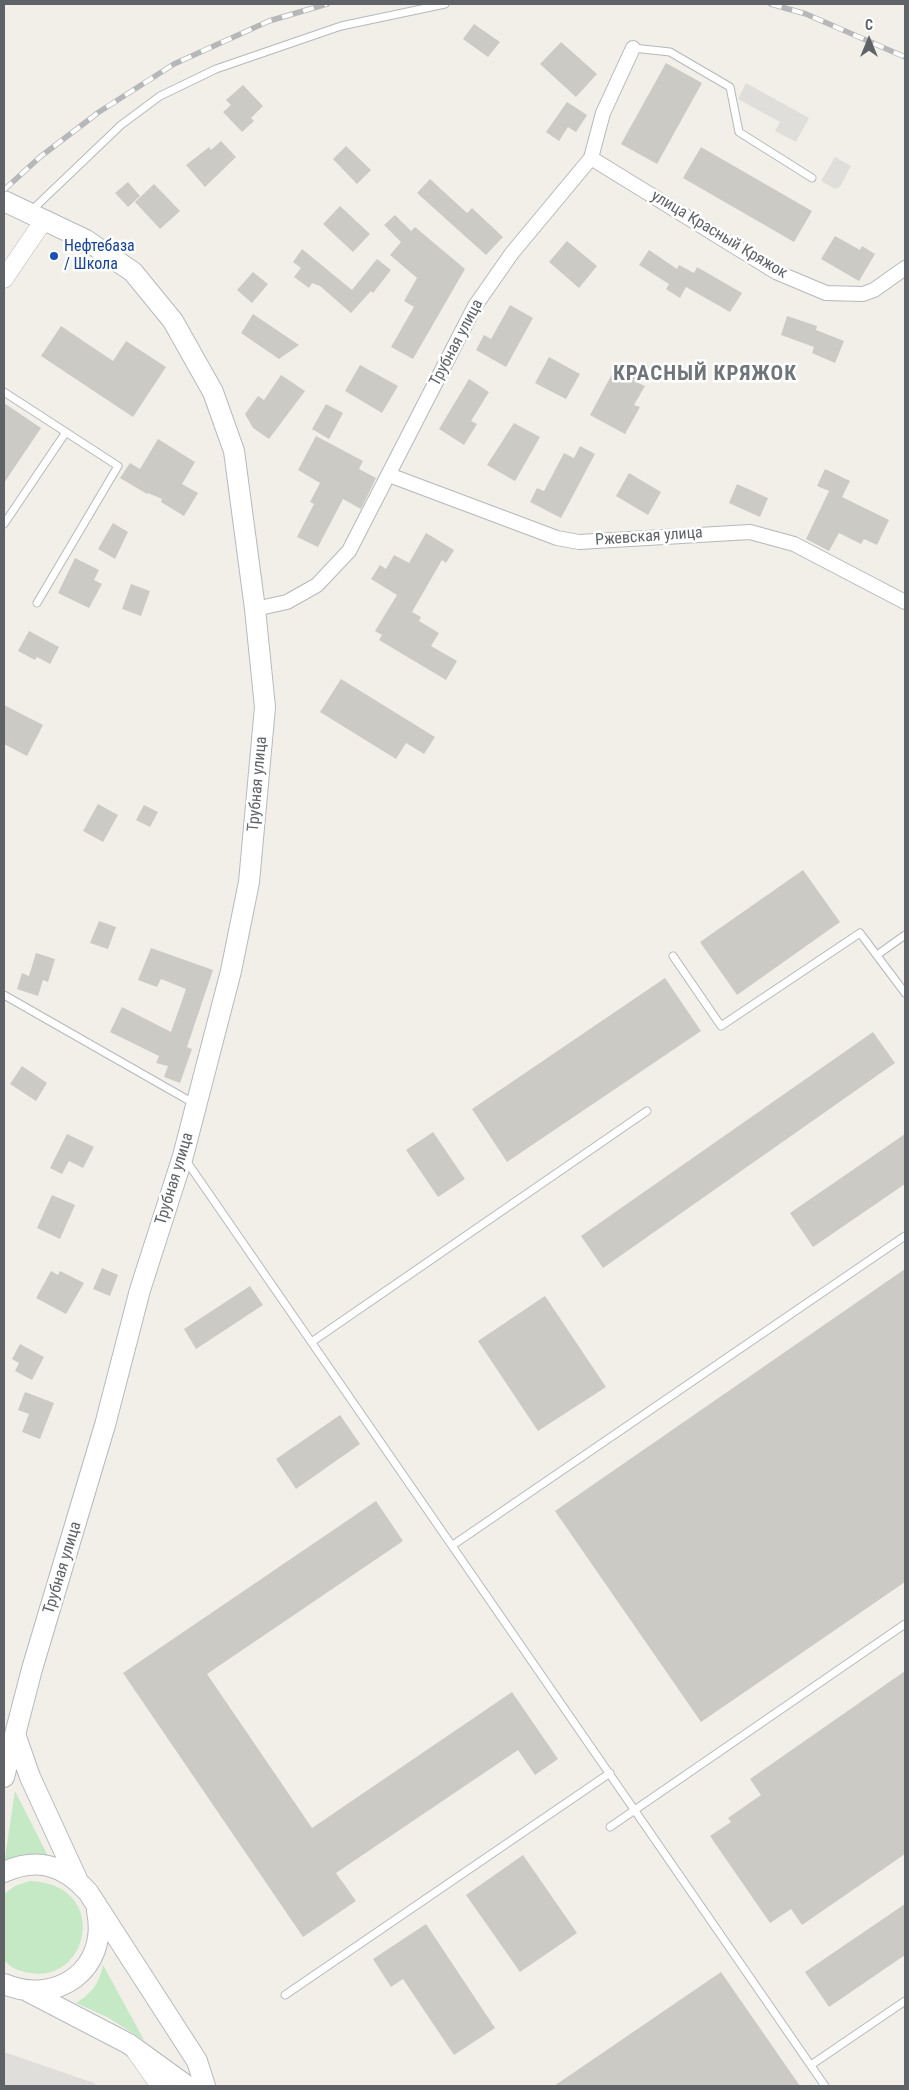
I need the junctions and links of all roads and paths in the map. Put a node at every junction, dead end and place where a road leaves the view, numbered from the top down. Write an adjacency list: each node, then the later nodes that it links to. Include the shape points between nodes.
1 (445, 4): 6 (lane, via 341,26 216,69 160,96 121,124)
2 (633, 48): 3 (street, Трубная улица, via 604,113); 4 (lane, via 670,52 730,87 739,132)
3 (591, 158): 7 (street, улица Красный Кряжок, via 776,272 826,292 863,294); 11 (street, Трубная улица, via 512,253 480,300)
4 (812, 178)
5 (4, 201): 6 (main road, Трубная улица)
6 (37, 217): 8 (street); 15 (main road, Трубная улица, via 86,240 133,272 184,338 213,392 234,451)
7 (905, 268)
8 (4, 279)
9 (4, 392): 10 (lane)
10 (66, 432): 12 (lane); 14 (lane, via 118,466)
11 (389, 475): 13 (street, Ржевская улица, via 557,538 579,542 725,532 750,532 774,537 794,544); 15 (street, Трубная улица, via 338,565 317,585 287,602)
12 (4, 524)
13 (905, 602)
14 (37, 603)
15 (255, 609): 21 (main road, Трубная улица, via 265,707 248,882 231,971)
16 (905, 935): 17 (lane)
17 (877, 955): 18 (lane, via 860,933 722,1026); 19 (lane)
18 (673, 956)
19 (905, 993)
20 (4, 995): 21 (lane)
21 (197, 1105): 23 (main road, Трубная улица)
22 (647, 1111): 25 (lane)
23 (183, 1156): 25 (lane); 28 (main road, Трубная улица, via 140,1290 105,1425 32,1669)
24 (905, 1236): 26 (lane)
25 (313, 1341): 26 (lane)
26 (453, 1545): 29 (lane)
27 (905, 1624): 31 (lane)
28 (16, 1737): 30 (main road, Трубная улица); 34 (main road, via 30,1777)
29 (610, 1773): 31 (lane); 38 (lane)
30 (4, 1777)
31 (635, 1810): 32 (lane); 41 (lane)
32 (610, 1827)
33 (4, 1872): 34 (main road, via 16,1866 49,1865)
34 (77, 1879): 35 (main road)
35 (96, 1907): 37 (main road, via 99,1935 88,1964 59,1987); 44 (main road, via 197,2060)
36 (4, 1984): 37 (main road)
37 (29, 1992): 40 (main road)
38 (285, 1995)
39 (905, 2002): 41 (lane)
40 (130, 2044): 42 (street); 43 (main road)
41 (811, 2065): 45 (lane)
42 (160, 2086)
43 (187, 2086)
44 (206, 2086)
45 (825, 2086)

